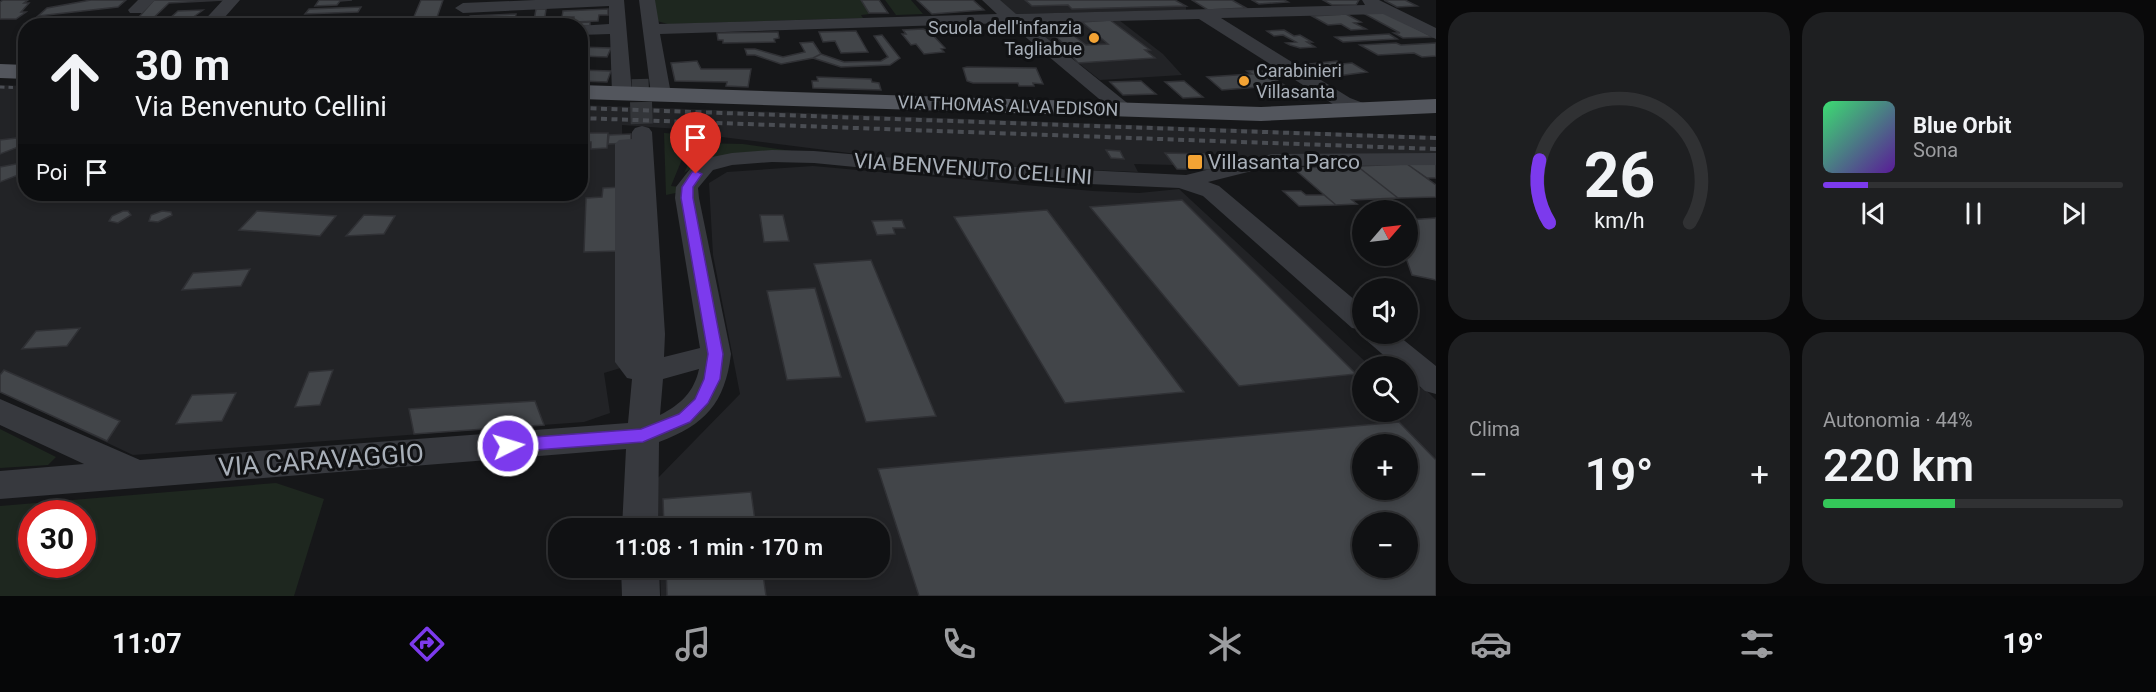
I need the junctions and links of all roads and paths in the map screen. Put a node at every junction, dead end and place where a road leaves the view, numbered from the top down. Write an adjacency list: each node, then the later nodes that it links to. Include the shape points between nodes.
1 (232, 0): 11 (street)
2 (616, 0): 8 (street); 13 (street)
3 (631, 0): 17 (street)
4 (647, 0): 15 (street)
5 (990, 0): 12 (street)
6 (1181, 0): 10 (street)
7 (1368, 0): 9 (street)
8 (465, 4)
9 (1386, 9): 10 (street); 16 (street)
10 (1202, 13): 12 (street); 25 (street, via 1343,102)
11 (215, 18)
12 (1011, 18): 15 (street); 24 (street)
13 (617, 29): 14 (street); 21 (street)
14 (588, 30)
15 (652, 30): 22 (street)
16 (1436, 34)
17 (636, 45)
18 (0, 71): 19 (main road)
19 (18, 72)
20 (588, 92): 21 (main road, VIA THOMAS ALVA EDISON)
21 (622, 93): 22 (main road, VIA THOMAS ALVA EDISON)
22 (661, 94): 24 (main road, VIA THOMAS ALVA EDISON)
23 (1436, 106): 25 (main road, VIA THOMAS ALVA EDISON)
24 (1124, 110): 25 (main road, VIA THOMAS ALVA EDISON, via 1261,114)
25 (1364, 110)
26 (634, 138): 32 (street, via 651,334)
27 (1436, 159): 28 (street, VIA BENVENUTO CELLINI, via 1272,160)
28 (1189, 182): 29 (street, via 1211,191); 31 (street, VIA BENVENUTO CELLINI, via 978,172 814,157 732,159 705,165 687,187 687,198)
29 (1352, 312)
30 (1389, 344): 33 (street)
31 (716, 354): 32 (street); 35 (street, VIA BENVENUTO CELLINI, via 712,379 696,408 685,418)
32 (648, 372): 35 (street)
33 (1436, 383)
34 (0, 411): 36 (street)
35 (643, 435): 36 (street, VIA CARAVAGGIO); 38 (street)
36 (138, 475): 37 (street, VIA CARAVAGGIO)
37 (0, 485)
38 (640, 518)
39 (640, 578): 40 (street)
40 (641, 596)

